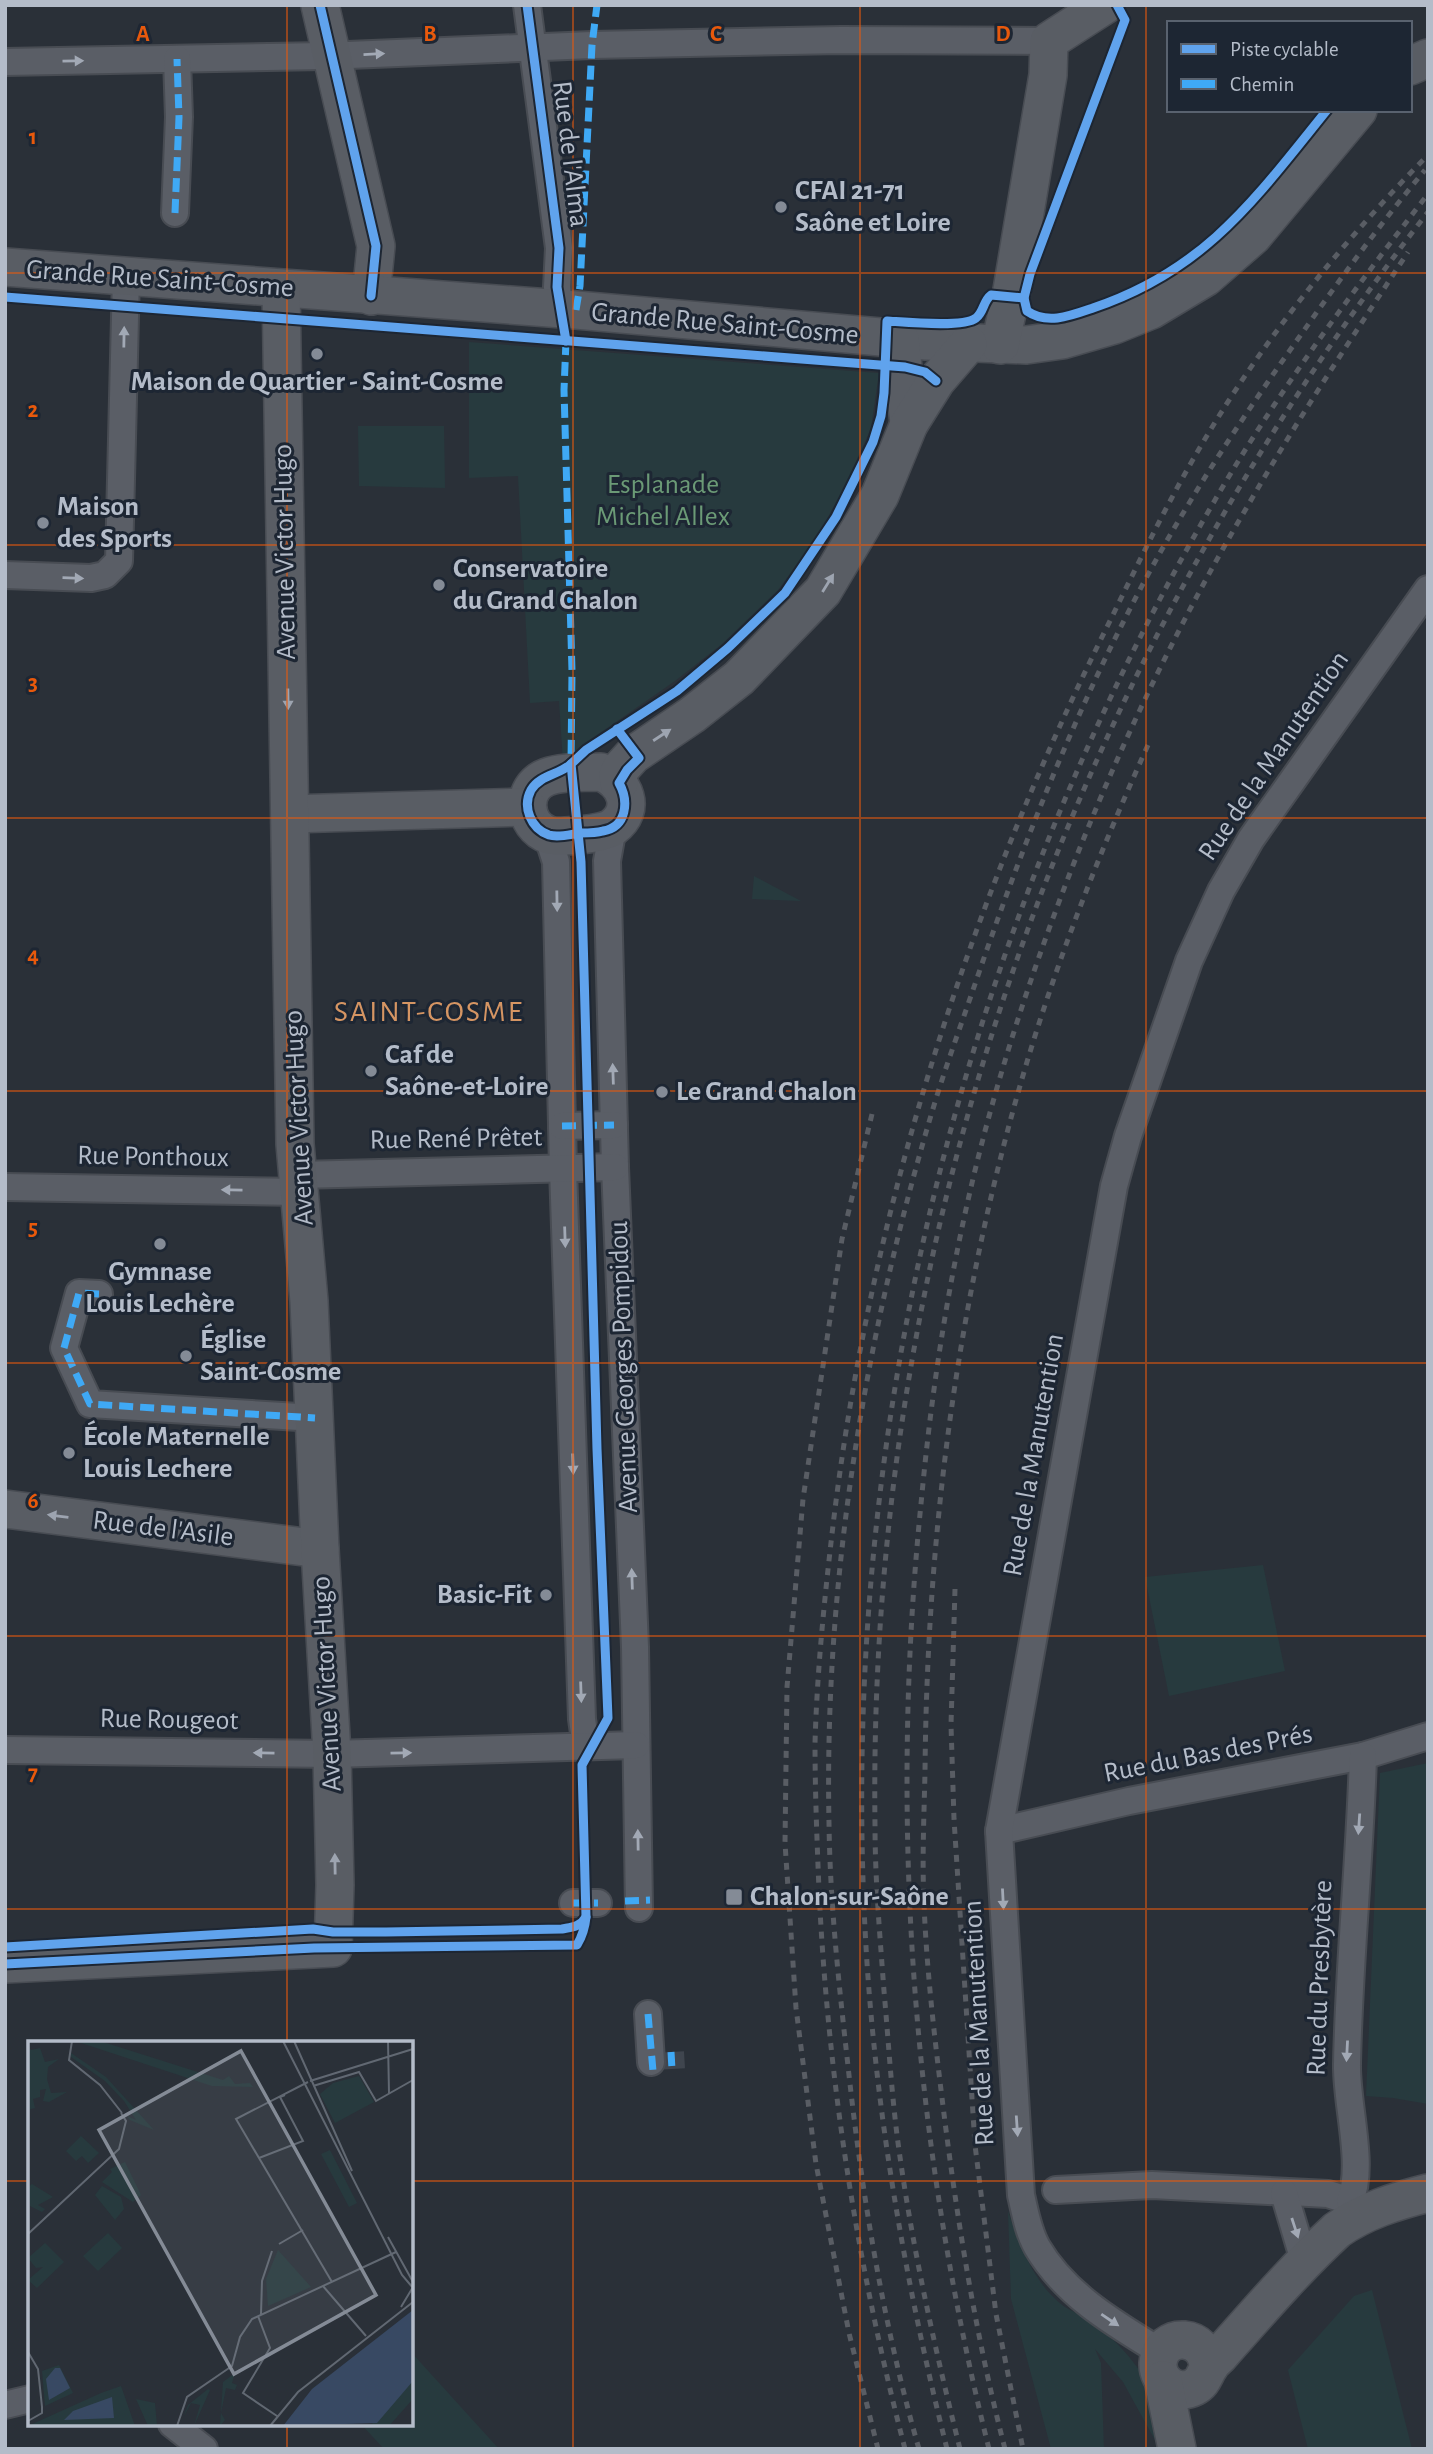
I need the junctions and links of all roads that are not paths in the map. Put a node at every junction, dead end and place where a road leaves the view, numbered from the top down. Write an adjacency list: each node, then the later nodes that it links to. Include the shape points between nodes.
1 (320, 5): 6 (street)
2 (527, 5): 5 (street, Rue de l'Alma)
3 (1105, 5): 4 (street)
4 (1049, 41): 5 (street); 19 (street, via 1012,290)
5 (533, 47): 6 (street, one-way to 5); 17 (street, Rue de l'Alma, via 559,248)
6 (331, 56): 8 (street); 16 (street, via 376,246)
7 (1428, 58): 10 (street)
8 (177, 59): 9 (street, one-way to 8); 12 (street, via 180,117)
9 (5, 62)
10 (1412, 65)
11 (1356, 112): 19 (street, Grande Rue Saint-Cosme, via 1253,236 1206,277 1114,325 1062,340)
12 (175, 212)
13 (5, 267): 14 (street, Grande Rue Saint-Cosme)
14 (126, 276): 15 (street, Grande Rue Saint-Cosme); 21 (street, one-way to 14, via 90,578 105,575 119,561)
15 (281, 288): 16 (street, Grande Rue Saint-Cosme); 24 (street, Avenue Victor Hugo, one-way to 24)
16 (371, 296): 17 (street, Grande Rue Saint-Cosme)
17 (559, 310): 18 (street, Grande Rue Saint-Cosme)
18 (900, 339): 19 (street, Grande Rue Saint-Cosme); 20 (street)
19 (984, 344): 20 (street, via 936,381)
20 (909, 424): 23 (street, one-way to 20, via 618,775 633,755 739,678 823,591 880,495)
21 (5, 575)
22 (1428, 589): 43 (street, Rue de la Manutention, via 1251,839 1221,891 1189,961 1128,1136 1114,1186)
23 (619, 783): 25 (street, via 601,772 546,777 530,791); 26 (street, via 625,810)
24 (290, 814): 25 (street); 31 (street, Avenue Victor Hugo)
25 (537, 820): 26 (street, via 558,836); 28 (street, Avenue Georges Pompidou, one-way to 28, via 556,862)
26 (613, 827): 27 (street, Avenue Georges Pompidou, one-way to 26, via 607,861)
27 (614, 1125): 28 (street); 29 (street, Avenue Georges Pompidou)
28 (562, 1126): 30 (street, Avenue Georges Pompidou)
29 (615, 1167): 30 (street, Rue René Prêtet); 38 (street, Avenue Georges Pompidou, one-way to 29)
30 (563, 1169): 31 (street, Rue René Prêtet); 39 (street, Avenue Georges Pompidou, one-way to 39, via 582,1719 584,1733)
31 (299, 1183): 32 (street, Rue Ponthoux, one-way to 32); 34 (street, Avenue Victor Hugo)
32 (5, 1187)
33 (99, 1294): 34 (street, via 79,1293 64,1348 90,1404)
34 (314, 1418): 36 (street, Avenue Victor Hugo)
35 (5, 1509): 36 (street, Rue de l'Asile, one-way to 35)
36 (320, 1549): 41 (street, Avenue Victor Hugo)
37 (1428, 1736): 42 (street, Rue du Bas des Prés)
38 (636, 1745): 39 (street, Rue Rougeot); 44 (street, Avenue Georges Pompidou, one-way to 38)
39 (594, 1746): 41 (street, Rue Rougeot, one-way to 39)
40 (5, 1750): 41 (street, Rue Rougeot, one-way to 40)
41 (332, 1754): 45 (street, Avenue Victor Hugo, one-way to 41, via 333,1948)
42 (1363, 1756): 43 (street, Rue du Bas des Prés); 51 (street, Rue du Presbytère, one-way to 51, via 1346,2082 1355,2167)
43 (999, 1831): 53 (street, Rue de la Manutention, one-way to 53, via 1026,2219 1036,2245 1069,2286 1092,2307)
44 (639, 1902)
45 (5, 1965)
46 (648, 2014): 47 (street)
47 (651, 2062)
48 (1056, 2190): 49 (street, via 1152,2185)
49 (1284, 2193): 51 (street, via 1338,2195); 52 (street, one-way to 52)
50 (1427, 2199): 51 (street)
51 (1353, 2210): 52 (street)
52 (1305, 2264): 53 (street, via 1251,2320)
53 (1184, 2366): 58 (street); 59 (street)
54 (28, 2399): 55 (street)
55 (5, 2405)
56 (175, 2426): 57 (street)
57 (204, 2449)
58 (1177, 2449)
59 (1185, 2449)

